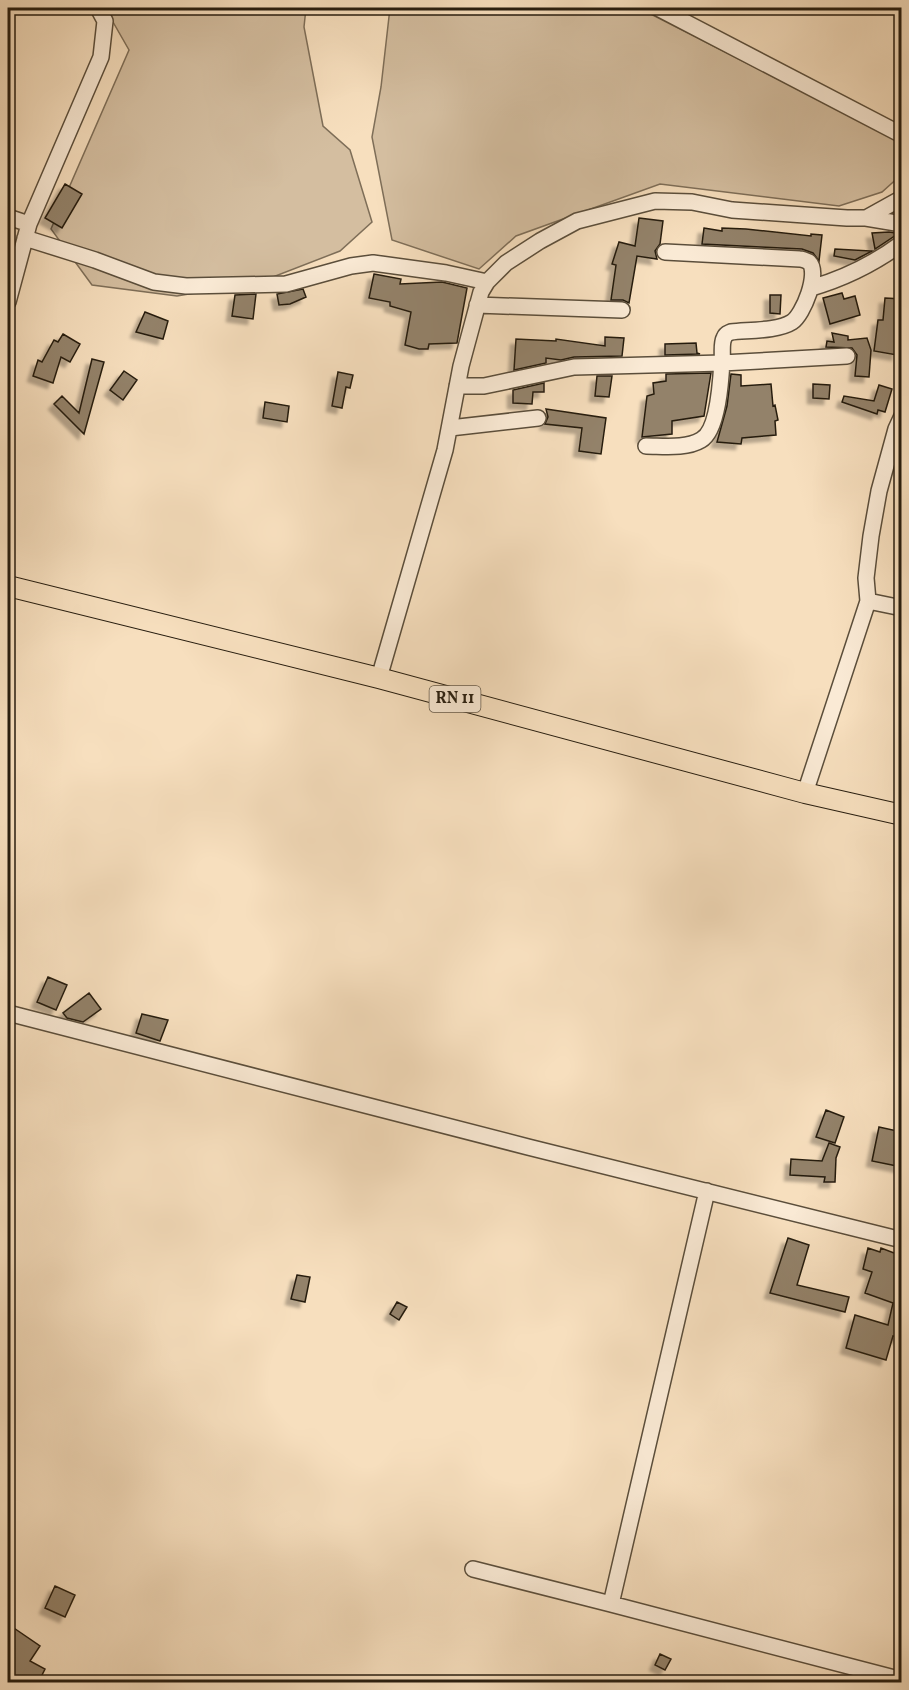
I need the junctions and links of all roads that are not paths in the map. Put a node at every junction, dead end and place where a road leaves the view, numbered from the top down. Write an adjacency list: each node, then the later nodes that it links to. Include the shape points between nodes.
1 (98, 8): 8 (street, via 105,21 101,57)
2 (658, 8): 3 (street)
3 (902, 135)
4 (902, 198): 6 (street)
5 (8, 217): 8 (street)
6 (866, 218): 7 (street); 11 (street, via 655,201 578,221 506,263)
7 (902, 224)
8 (27, 231): 11 (street, via 154,282 186,286 286,284 373,263); 13 (street)
9 (902, 243): 12 (street, via 830,283)
10 (664, 252): 12 (street, via 800,259 812,267)
11 (487, 282): 14 (street)
12 (811, 288): 17 (street, via 791,323 726,334)
13 (8, 299)
14 (477, 304): 15 (street); 18 (street)
15 (622, 310)
16 (847, 356): 17 (street)
17 (722, 363): 18 (street, via 574,367 484,386); 22 (street, via 709,434 693,444)
18 (457, 386): 21 (street)
19 (902, 416): 24 (street, via 879,491 866,578)
20 (538, 418): 21 (street)
21 (450, 428): 26 (street)
22 (646, 446)
23 (8, 586): 26 (main road, RN 11)
24 (868, 601): 25 (street); 27 (street)
25 (902, 608)
26 (380, 678): 27 (main road, RN 11)
27 (805, 793): 28 (main road, RN 11)
28 (902, 815)
29 (8, 1013): 30 (street)
30 (706, 1191): 31 (street); 33 (street)
31 (902, 1240)
32 (473, 1569): 33 (street)
33 (611, 1604): 34 (street)
34 (902, 1680)

